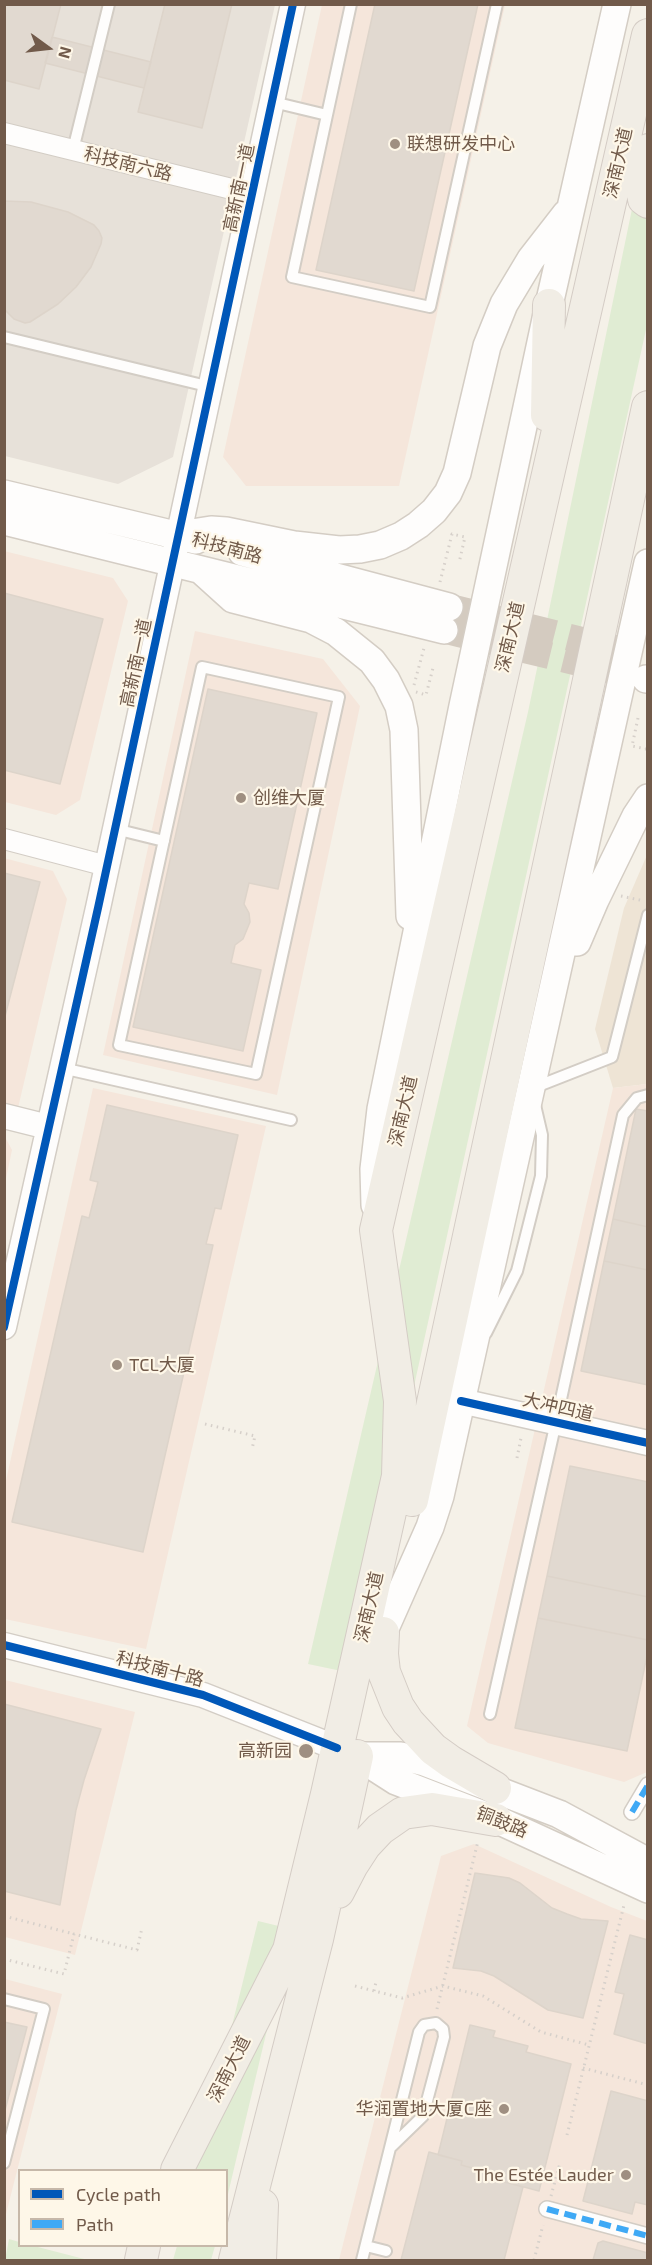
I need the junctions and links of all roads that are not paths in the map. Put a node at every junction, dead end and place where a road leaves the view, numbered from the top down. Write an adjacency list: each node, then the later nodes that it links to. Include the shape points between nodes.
1 (109, 4): 10 (lane)
2 (293, 4): 7 (street, 高新南一道)
3 (351, 4): 8 (lane)
4 (497, 4): 8 (lane, via 430,307 292,277)
5 (617, 4): 14 (main road)
6 (648, 35): 20 (main road, 深南大道)
7 (273, 102): 8 (lane); 12 (street, 高新南一道)
8 (327, 115)
9 (4, 133): 10 (street, 科技南六路)
10 (73, 150): 12 (street, 科技南六路)
11 (648, 150): 13 (main road, via 641,181)
12 (252, 194): 17 (street, 高新南一道)
13 (648, 202)
14 (571, 208): 15 (main road); 23 (main road, via 531,259 504,304 487,346 457,473 434,512 401,536 360,549 319,549 219,531)
15 (549, 305): 20 (main road); 34 (main road)
16 (4, 338): 17 (lane)
17 (211, 387): 23 (street, 高新南一道)
18 (648, 406): 27 (main road, 深南大道)
19 (648, 467): 27 (main road)
20 (546, 480): 42 (main road, 深南大道)
21 (4, 494): 23 (main road, 科技南路)
22 (4, 521): 25 (main road, 科技南路)
23 (179, 535): 25 (street, 高新南一道); 26 (main road, 科技南路, via 439,617)
24 (648, 563): 35 (main road)
25 (173, 564): 26 (main road, 科技南路); 29 (street, 高新南一道)
26 (202, 571): 34 (main road, via 233,599 311,619 336,632 372,661 386,680 399,706 404,730)
27 (610, 573): 47 (main road, 深南大道)
28 (648, 798): 35 (main road, via 594,900)
29 (115, 829): 31 (lane); 32 (street, 高新南一道)
30 (4, 839): 32 (street)
31 (164, 841): 31 (lane, via 202,668 339,697 256,1074 119,1045)
32 (107, 866): 36 (street, 高新南一道)
33 (648, 915): 37 (lane, via 612,1057)
34 (412, 959): 42 (main road, via 381,1109 374,1169)
35 (545, 1028): 37 (main road)
36 (61, 1068): 40 (lane); 41 (street, 高新南一道)
37 (531, 1089): 44 (main road)
38 (648, 1095): 45 (lane, via 637,1098 623,1115)
39 (4, 1116): 41 (street)
40 (291, 1120)
41 (48, 1127): 43 (street, 高新南一道)
42 (376, 1230): 50 (main road, 深南大道, via 400,1401 398,1476)
43 (4, 1327)
44 (461, 1401): 45 (street, 大冲四道); 47 (main road, via 436,1511)
45 (556, 1422): 46 (street, 大冲四道); 49 (lane)
46 (648, 1443)
47 (383, 1633): 50 (main road, 深南大道); 52 (main road, via 384,1672 408,1722 432,1749)
48 (4, 1645): 50 (street, 科技南十路, via 203,1695)
49 (490, 1714)
50 (347, 1752): 52 (main road, 铜鼓路, via 401,1756); 54 (main road, 铜鼓路); 57 (main road, 深南大道); 61 (main road, 深南大道, via 289,1950)
51 (648, 1785): 53 (street)
52 (495, 1788): 55 (main road, 铜鼓路, via 559,1814)
53 (632, 1812)
54 (488, 1828): 56 (main road, 铜鼓路); 57 (main road, via 432,1809 394,1817 352,1865)
55 (648, 1862)
56 (648, 1889)
57 (317, 1939): 66 (main road, 深南大道, via 263,2151)
58 (4, 1999): 60 (lane, via 44,2009)
59 (390, 2148): 59 (lane, via 423,2116 444,2037 441,2026 424,2025 420,2032); 64 (lane)
60 (4, 2163)
61 (178, 2169)
62 (548, 2209): 63 (street)
63 (648, 2236)
64 (366, 2246): 65 (lane); 67 (lane)
65 (386, 2251)
66 (256, 2259)
67 (362, 2260)

